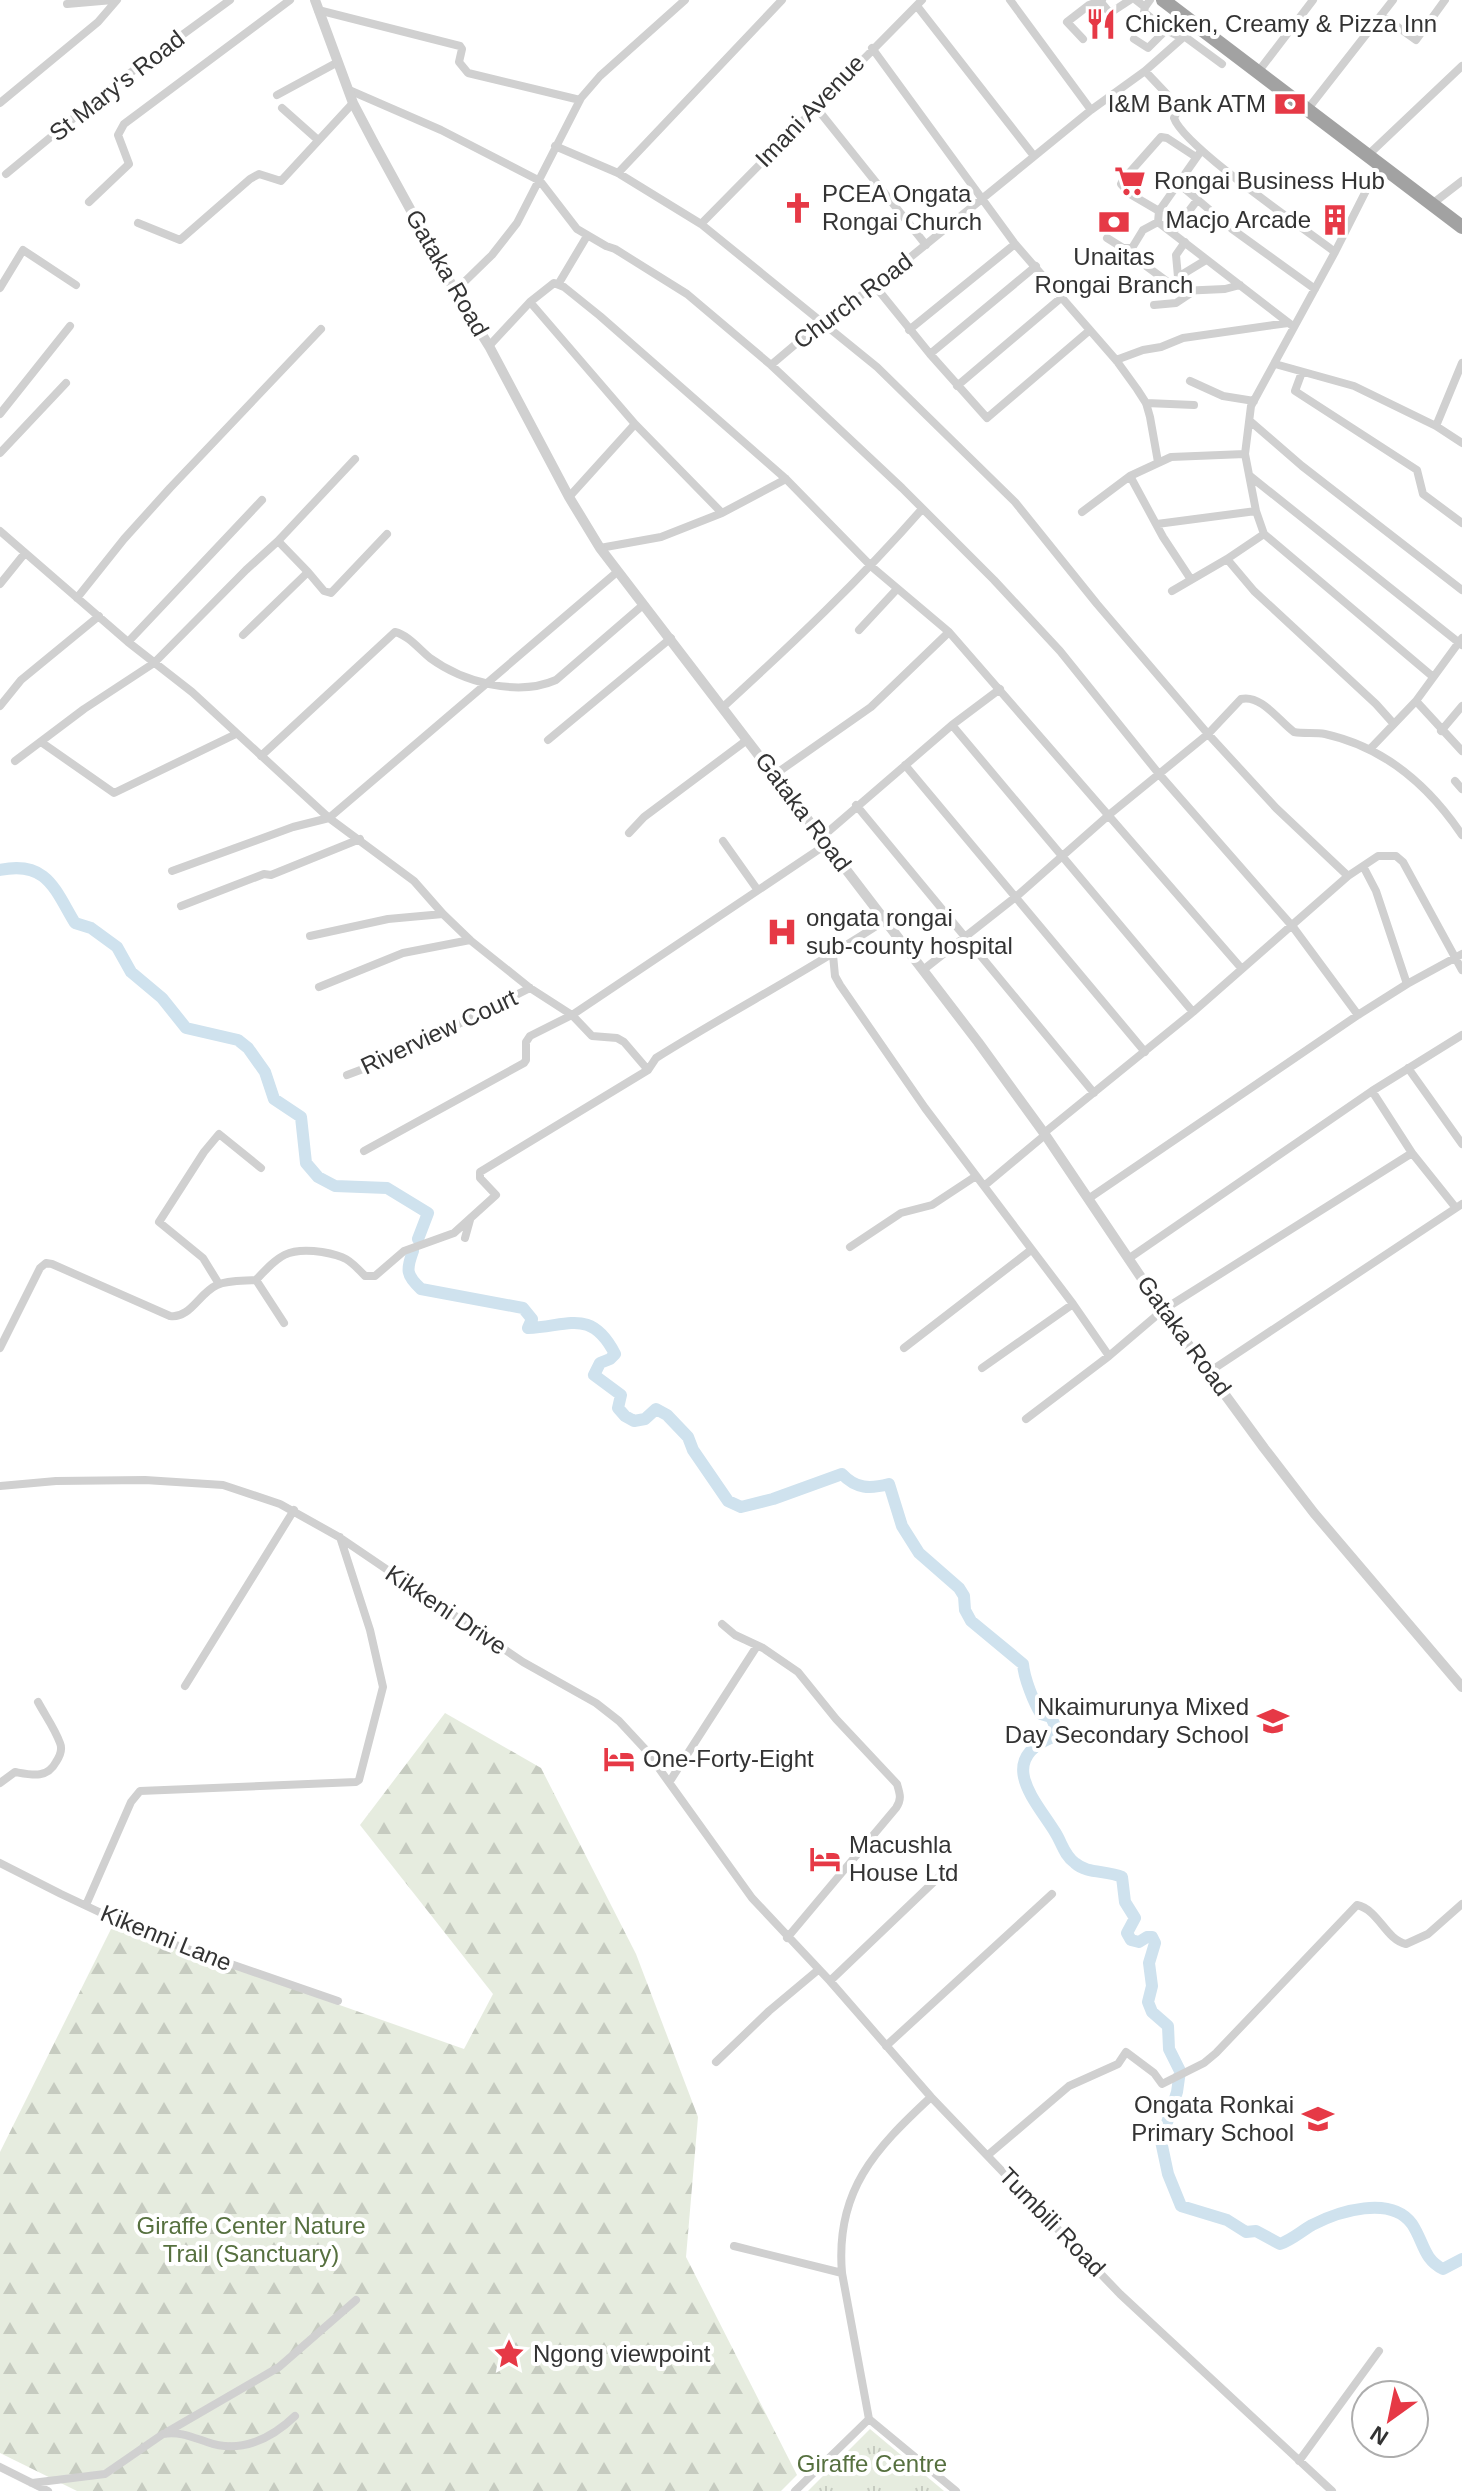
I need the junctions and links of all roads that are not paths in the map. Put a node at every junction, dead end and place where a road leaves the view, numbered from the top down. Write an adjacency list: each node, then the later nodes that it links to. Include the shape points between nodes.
1 (115, 0): 15 (street); 32 (street, via 98,22)
2 (230, 0): 44 (street, St Mary's Road, via 115,84)
3 (290, 0): 50 (street, via 124,124 118,135 129,164)
4 (685, 0): 31 (street)
5 (782, 0): 43 (street)
6 (1010, 0): 36 (street)
7 (1133, 0): 12 (street, via 1110,13); 14 (street)
8 (1163, 0): 18 (highway)
9 (1313, 0): 28 (street)
10 (1393, 0): 17 (street)
11 (1445, 0): 17 (street, via 1416,40)
12 (1101, 1): 21 (street, via 1067,22)
13 (919, 3): 23 (street, Imani Avenue); 41 (street)
14 (1148, 3): 19 (street, via 1144,12)
15 (67, 4)
16 (316, 5): 24 (street, Gataka Road); 31 (street, via 460,46 459,62 468,73)
17 (1381, 15): 37 (street)
18 (1196, 26): 20 (street, Church Road); 28 (highway)
19 (1166, 30): 20 (street); 22 (street, via 1148,48)
20 (1183, 37): 25 (street); 27 (street, Church Road)
21 (1083, 39)
22 (1134, 39)
23 (872, 48): 34 (street, Imani Avenue); 48 (street)
24 (338, 62): 29 (street, Gataka Road); 30 (street)
25 (1222, 64)
26 (1462, 66): 42 (street)
27 (1145, 71): 36 (street, Church Road); 40 (street, via 1179,107 1177,126)
28 (1258, 72): 37 (highway)
29 (349, 90): 33 (street, Gataka Road); 45 (street)
30 (277, 95)
31 (580, 100): 39 (street)
32 (0, 103)
33 (353, 103): 38 (street); 75 (street, Gataka Road)
34 (815, 106): 55 (street, Imani Avenue); 62 (street)
35 (282, 108): 38 (street)
36 (1091, 110): 41 (street, Church Road)
37 (1307, 110): 42 (highway)
38 (318, 140): 54 (street, via 281,181 259,174 250,179 180,240)
39 (555, 146): 43 (street); 45 (street)
40 (1199, 154): 47 (street); 52 (street, via 1161,137 1123,180 1126,191); 64 (street)
41 (1034, 156): 48 (street, Church Road)
42 (1373, 160): 51 (highway); 64 (street)
43 (618, 173): 55 (street)
44 (6, 174)
45 (540, 181): 58 (street); 75 (street, via 517,223)
46 (1462, 181): 51 (street)
47 (1178, 183): 49 (street); 52 (street)
48 (984, 199): 61 (street); 62 (street, Church Road)
49 (1198, 199): 57 (street); 74 (street)
50 (89, 202)
51 (1432, 204): 56 (highway)
52 (1159, 211): 53 (street)
53 (1158, 222): 57 (street); 63 (street, via 1143,230)
54 (138, 223)
55 (701, 224): 80 (street)
56 (1462, 227)
57 (1173, 232): 60 (street)
58 (587, 236): 68 (street); 91 (street, via 687,294)
59 (1107, 238): 63 (street)
60 (1185, 242): 65 (street); 67 (street, via 1176,255)
61 (1015, 244): 66 (street); 84 (street)
62 (926, 245): 71 (street, Church Road)
63 (1132, 248): 73 (street, via 1138,260)
64 (1335, 252): 74 (street)
65 (1206, 260): 67 (street); 70 (street)
66 (1036, 266): 77 (street); 87 (street)
67 (1178, 277): 73 (street)
68 (559, 283): 78 (street); 110 (street)
69 (76, 285): 72 (street, via 23,250)
70 (1240, 285): 76 (street); 81 (street)
71 (875, 286): 80 (street, Church Road); 84 (street)
72 (0, 288)
73 (1174, 288): 76 (street)
74 (1315, 289): 81 (street)
75 (455, 291): 86 (street, Gataka Road)
76 (1192, 292): 79 (street, via 1176,303)
77 (1062, 297): 85 (street); 95 (street)
78 (530, 302): 86 (street); 101 (street)
79 (1154, 305)
80 (823, 321): 91 (street, Church Road); 155 (street, via 1015,502)
81 (1291, 325): 88 (street, via 1183,338); 90 (street)
82 (70, 326): 99 (street)
83 (321, 329): 134 (street, via 160,498)
84 (909, 330): 87 (street)
85 (1090, 330): 88 (street); 95 (street, via 991,417 983,416)
86 (489, 346): 111 (street, Gataka Road)
87 (930, 354): 95 (street)
88 (1116, 360): 97 (street)
89 (1462, 363): 102 (street)
90 (1275, 364): 92 (street); 96 (street)
91 (771, 365): 113 (street)
92 (1302, 372): 102 (street, via 1354,386); 117 (street, via 1295,391 1417,470 1423,494)
93 (1190, 381): 96 (street, via 1223,396)
94 (66, 383): 104 (street)
95 (957, 386)
96 (1254, 401): 100 (street)
97 (1146, 403): 98 (street); 107 (street)
98 (1194, 405)
99 (0, 414)
100 (1250, 421): 105 (street); 132 (street)
101 (635, 424): 111 (street); 116 (street)
102 (1436, 426): 103 (street)
103 (1462, 443)
104 (0, 453)
105 (1245, 454): 107 (street, via 1201,454); 108 (street)
106 (355, 459): 122 (street)
107 (1158, 462): 109 (street)
108 (1249, 475): 114 (street); 142 (street)
109 (1130, 476): 115 (street); 118 (street)
110 (786, 479): 116 (street); 126 (street)
111 (569, 497): 123 (street, Gataka Road)
112 (262, 500): 141 (street)
113 (922, 509): 126 (street); 164 (street, via 1060,651)
114 (1256, 511): 118 (street); 121 (street)
115 (1082, 512)
116 (722, 513): 123 (street, via 661,537)
117 (1462, 523)
118 (1157, 524): 129 (street)
119 (0, 531): 124 (street)
120 (387, 534): 127 (street, via 331,593)
121 (1264, 534): 125 (street); 144 (street)
122 (278, 541): 127 (street); 143 (street)
123 (600, 548): 128 (street, Gataka Road)
124 (25, 553): 130 (street); 134 (street)
125 (1227, 559): 129 (street); 151 (street)
126 (872, 567): 131 (street); 150 (street)
127 (308, 572): 139 (street)
128 (617, 572): 135 (street, Gataka Road); 145 (street)
129 (1190, 578): 133 (street)
130 (0, 584)
131 (897, 589): 137 (street); 138 (street)
132 (1462, 590)
133 (1172, 591)
134 (77, 598): 136 (street)
135 (643, 605): 140 (street, Gataka Road); 145 (street, via 556,680 523,687)
136 (99, 616): 141 (street); 148 (street, via 21,680)
137 (859, 630)
138 (949, 632): 146 (street); 165 (street, via 880,700)
139 (243, 635)
140 (671, 638): 150 (street, Gataka Road); 156 (street)
141 (128, 642): 143 (street)
142 (1461, 642): 144 (street)
143 (154, 663): 154 (street); 158 (street)
144 (1432, 676): 147 (street)
145 (485, 684): 161 (street, via 432,659 395,632); 168 (street)
146 (1000, 689): 152 (street); 167 (street)
147 (1416, 701): 151 (street); 153 (street)
148 (0, 706)
149 (1462, 706): 153 (street)
150 (722, 708): 157 (street, Gataka Road)
151 (1393, 723): 159 (street)
152 (952, 725): 163 (street); 174 (street)
153 (1441, 731): 160 (street)
154 (236, 734): 158 (street, via 114,793); 161 (street)
155 (1208, 734): 159 (street, via 1241,699 1249,698 1294,732 1322,733); 164 (street); 177 (street)
156 (548, 740)
157 (747, 740): 165 (street, Gataka Road); 169 (street)
158 (41, 742): 162 (street)
159 (1371, 748): 170 (street, via 1427,791)
160 (1462, 751)
161 (261, 756): 168 (street)
162 (15, 761)
163 (905, 765): 166 (street); 179 (street)
164 (1159, 774): 167 (street); 183 (street)
165 (774, 775): 172 (street, Gataka Road)
166 (856, 805): 172 (street); 185 (street)
167 (1110, 814): 174 (street); 189 (street)
168 (329, 818): 171 (street); 176 (street)
169 (629, 833)
170 (1462, 835)
171 (360, 839): 180 (street); 181 (street, via 414,881)
172 (825, 840): 178 (street); 182 (street, Gataka Road)
173 (723, 841): 178 (street)
174 (1063, 856): 179 (street); 195 (street)
175 (1363, 866): 177 (street); 188 (street, via 1387,854 1403,862); 192 (street)
176 (172, 871)
177 (1348, 876): 183 (street)
178 (757, 889): 196 (street)
179 (1017, 896): 185 (street); 199 (street)
180 (181, 906)
181 (443, 914): 184 (street, via 388,919); 186 (street)
182 (884, 921): 187 (street); 190 (street, Gataka Road)
183 (1293, 927): 189 (street); 197 (street)
184 (310, 936)
185 (964, 936): 190 (street); 204 (street)
186 (470, 940): 193 (street, via 403,953); 194 (street)
187 (833, 955): 201 (street, via 720,1018 656,1058); 210 (street, via 840,985)
188 (1458, 956): 191 (street); 192 (street)
189 (1242, 969): 195 (street)
190 (923, 970): 205 (street, Gataka Road)
191 (1462, 970)
192 (1407, 984): 197 (street)
193 (319, 987)
194 (530, 988): 196 (street); 202 (street, Riverview Court)
195 (1193, 1012): 199 (street)
196 (572, 1015): 201 (street, via 592,1036 624,1042); 207 (street, via 530,1036 524,1063)
197 (1358, 1015): 212 (street)
198 (1462, 1035): 200 (street)
199 (1145, 1052): 204 (street)
200 (1408, 1068): 203 (street); 206 (street)
201 (648, 1070): 214 (street, via 480,1172 497,1194)
202 (347, 1075)
203 (1372, 1091): 208 (street); 218 (street)
204 (1094, 1093): 205 (street)
205 (1045, 1134): 211 (street); 212 (street, Gataka Road)
206 (1462, 1144)
207 (364, 1151)
208 (1412, 1153): 213 (street); 222 (street)
209 (261, 1168): 220 (street, via 219,1134 159,1222 203,1258)
210 (976, 1176): 211 (street); 216 (street, via 932,1205 901,1213)
211 (984, 1186): 217 (street)
212 (1088, 1199): 218 (street, Gataka Road)
213 (1459, 1206): 228 (street)
214 (471, 1219): 215 (street); 219 (street, via 448,1237 404,1251 375,1276 365,1276 344,1256 302,1249 284,1255)
215 (465, 1238)
216 (850, 1247)
217 (1031, 1250): 221 (street); 225 (street)
218 (1128, 1259): 222 (street, Gataka Road)
219 (256, 1280): 220 (street); 223 (street)
220 (219, 1284): 224 (street, via 178,1317 46,1263)
221 (1073, 1304): 226 (street); 227 (street)
222 (1163, 1310): 226 (street); 228 (street, Gataka Road)
223 (284, 1323)
224 (0, 1348)
225 (904, 1348)
226 (1109, 1356): 229 (street)
227 (982, 1368)
228 (1209, 1372): 236 (street, Gataka Road, via 1314,1513)
229 (1026, 1419)
230 (0, 1486): 231 (street, Kikkeni Drive, via 145,1480 223,1485)
231 (294, 1510): 232 (street, Kikkeni Drive); 235 (street)
232 (339, 1537): 238 (street, Kikkeni Drive, via 523,1662 596,1703 628,1730); 244 (street, via 383,1687 359,1780 140,1791)
233 (722, 1624): 234 (street)
234 (757, 1646): 238 (street); 245 (street, via 798,1672 897,1784 901,1801)
235 (185, 1686)
236 (1462, 1687)
237 (38, 1702): 239 (street, via 60,1742 58,1759 48,1772 15,1772)
238 (670, 1781): 245 (street, Kikkeni Drive, via 727,1866)
239 (0, 1783)
240 (0, 1863): 244 (street, Kikenni Lane)
241 (942, 1874): 247 (street)
242 (1052, 1894): 249 (street)
243 (1462, 1904): 252 (street, via 1428,1934 1406,1944 1357,1905 1204,2063 1160,2083 1126,2052 1118,2064 1069,2086)
244 (86, 1905): 248 (street, Kikenni Lane, via 150,1936)
245 (787, 1938): 246 (street, Tumbili Road)
246 (818, 1970): 247 (street, Tumbili Road); 250 (street)
247 (830, 1981): 249 (street, Tumbili Road)
248 (338, 2001)
249 (886, 2046): 251 (street, Tumbili Road)
250 (716, 2062)
251 (931, 2097): 252 (street, Tumbili Road); 254 (street, via 867,2164 844,2227)
252 (988, 2155): 260 (street, Tumbili Road, via 1120,2294)
253 (734, 2246): 254 (street)
254 (842, 2273): 258 (street)
255 (356, 2300): 259 (street, via 279,2367)
256 (1379, 2351): 260 (street)
257 (295, 2416): 259 (street, via 271,2435 237,2447)
258 (869, 2419): 264 (street); 265 (street)
259 (163, 2434): 262 (street, via 105,2474)
260 (1299, 2461): 266 (street, Tumbili Road)
261 (0, 2467): 262 (street)
262 (32, 2483): 263 (street)
263 (48, 2491)
264 (795, 2491)
265 (956, 2491)
266 (1332, 2491)

